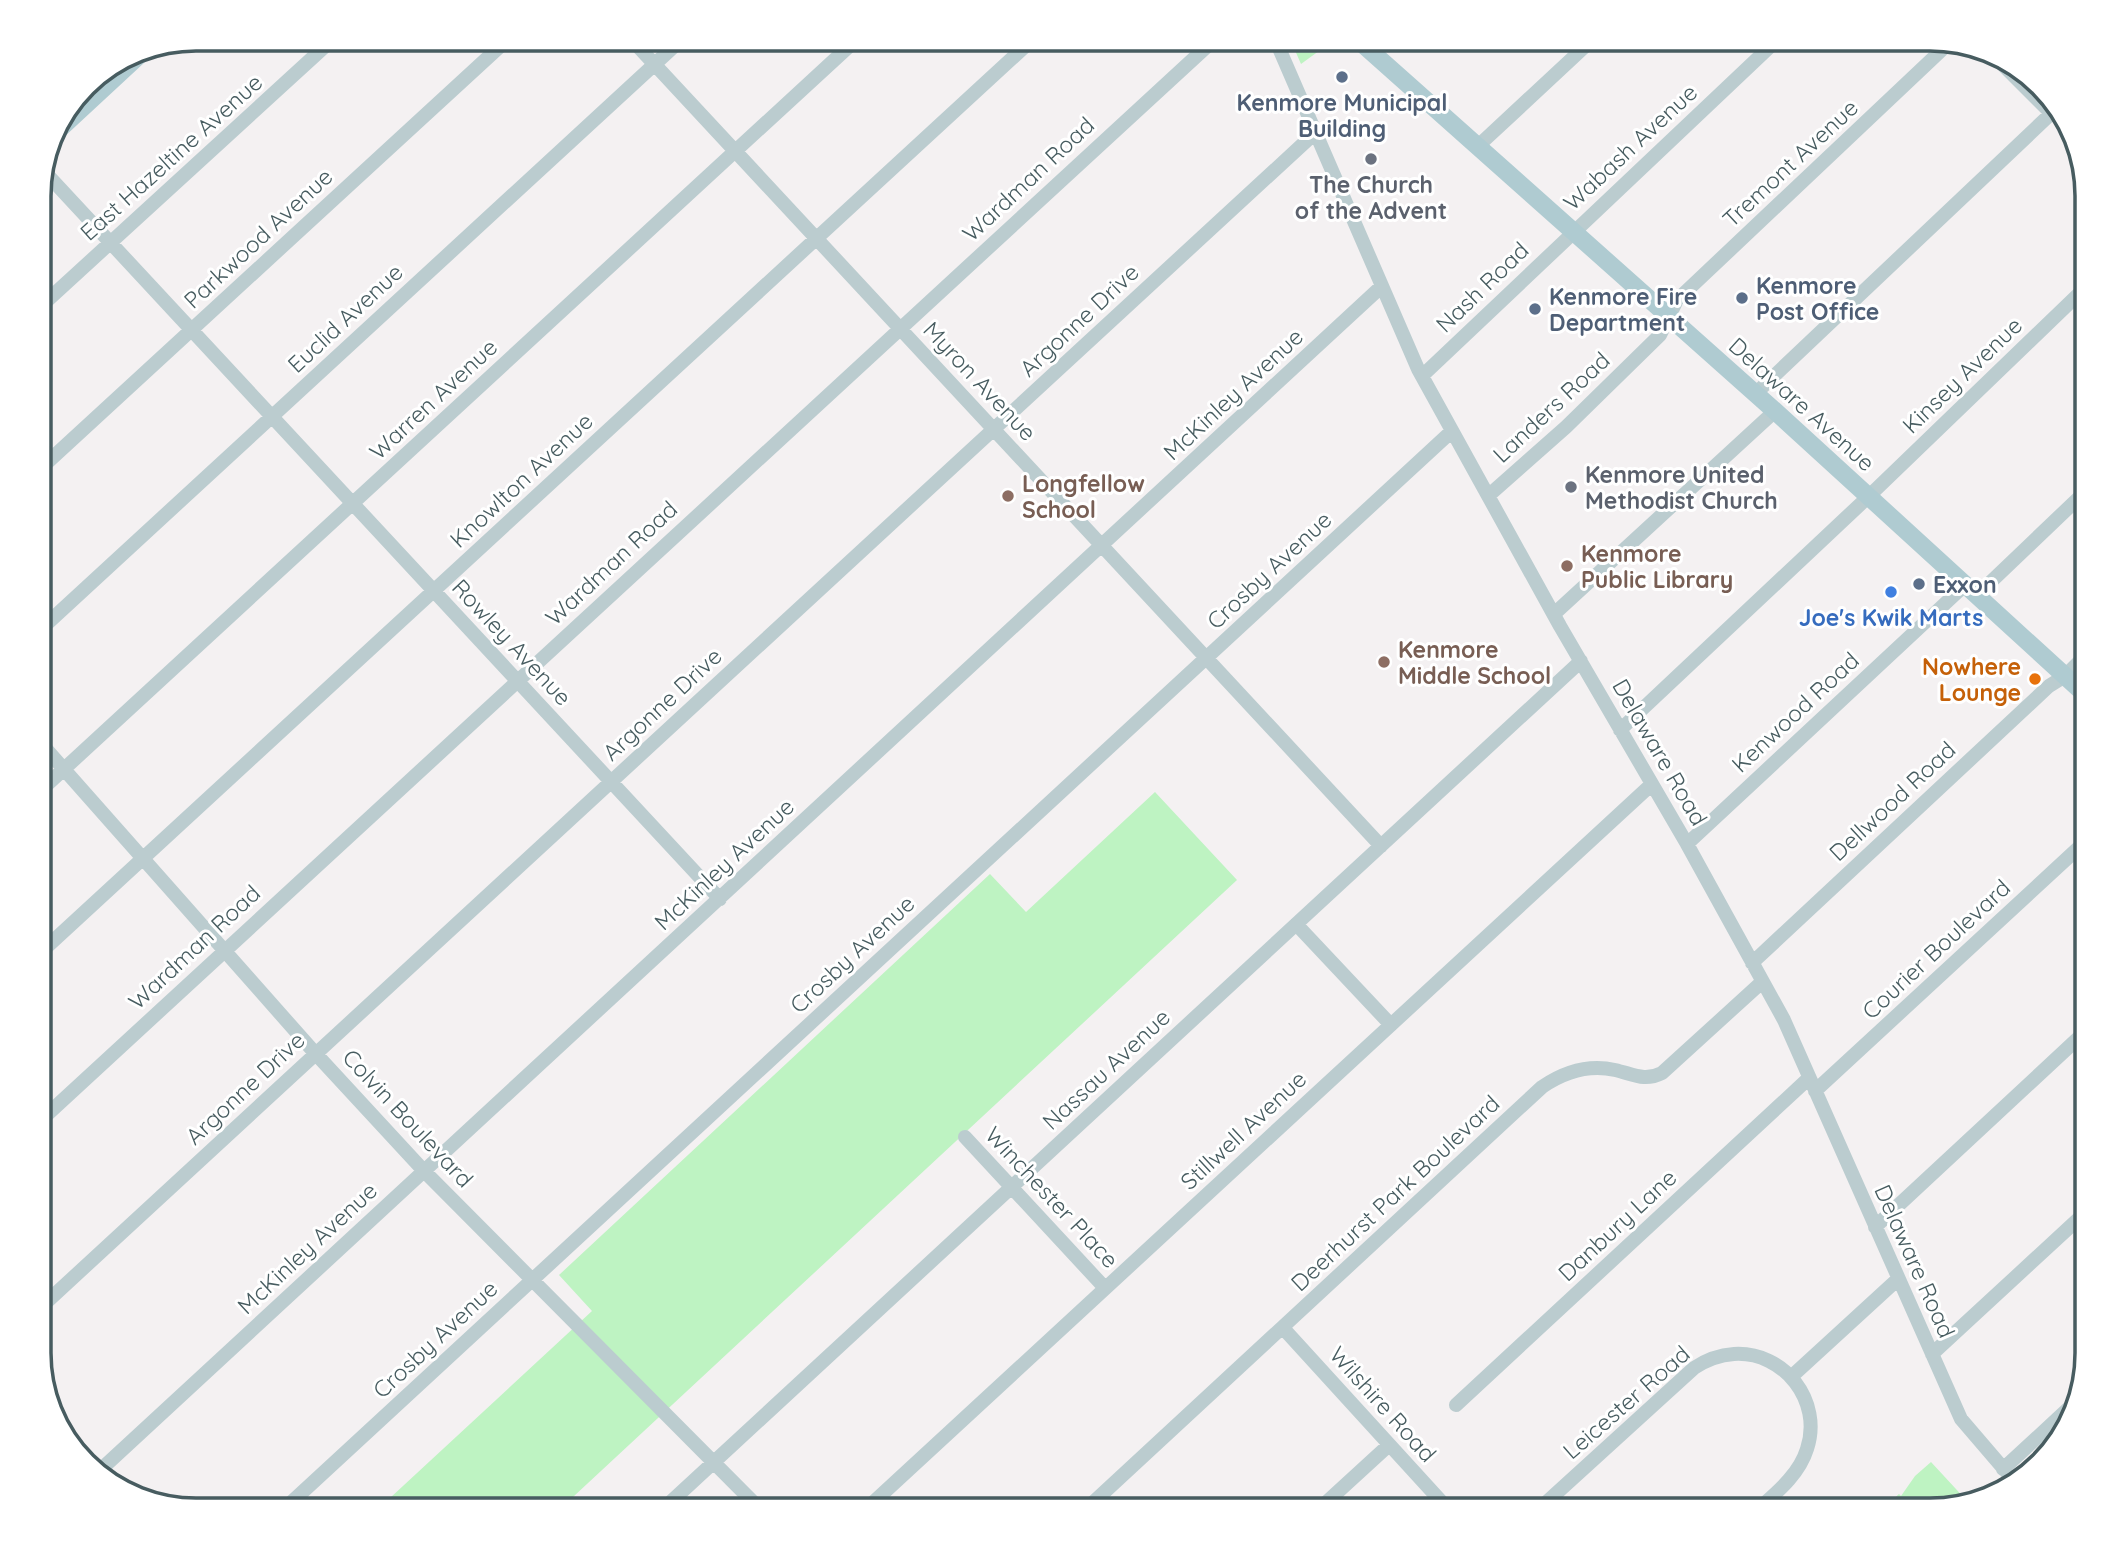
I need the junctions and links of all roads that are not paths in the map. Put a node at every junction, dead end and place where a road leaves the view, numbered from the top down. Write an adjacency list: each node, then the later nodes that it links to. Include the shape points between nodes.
1 (320, 51): 23 (street, East Hazeltine Avenue)
2 (494, 51): 29 (street, Parkwood Avenue)
3 (643, 51): 13 (street, Myron Avenue)
4 (668, 51): 13 (street, Euclid Avenue)
5 (843, 51): 19 (street, Warren Avenue)
6 (1019, 51): 22 (street, Knowlton Avenue)
7 (1201, 51): 28 (street, Wardman Road)
8 (1281, 51): 17 (street, Delaware Road)
9 (1375, 51): 18 (main road, Delaware Avenue)
10 (1579, 51): 18 (street)
11 (1764, 51): 21 (street, Wabash Avenue)
12 (1940, 52): 27 (street, Tremont Avenue, via 1677,300)
13 (655, 64): 19 (street, Myron Avenue); 33 (street, Euclid Avenue)
14 (124, 70): 15 (main road)
15 (76, 114)
16 (2050, 114): 31 (street)
17 (1316, 132): 24 (street, Delaware Road); 34 (street, Argonne Drive)
18 (1478, 146): 21 (main road, Delaware Avenue)
19 (735, 150): 22 (street, Myron Avenue); 40 (street, Warren Avenue)
20 (52, 179): 23 (street, Rowley Avenue)
21 (1574, 231): 27 (main road, Delaware Avenue); 30 (street, Nash Road)
22 (817, 238): 28 (street, Myron Avenue); 43 (street, Knowlton Avenue)
23 (111, 242): 25 (street, East Hazeltine Avenue); 29 (street, Rowley Avenue)
24 (1382, 286): 30 (street, Delaware Road); 41 (street, McKinley Avenue)
25 (51, 297)
26 (2075, 298): 38 (street, Kinsey Avenue)
27 (1669, 318): 31 (main road, Delaware Avenue); 37 (street, Landers Road, via 1660,335)
28 (900, 328): 34 (street, Myron Avenue); 50 (street, Wardman Road)
29 (192, 330): 33 (street, Rowley Avenue); 36 (street, Parkwood Avenue)
30 (1422, 376): 35 (street, Delaware Road)
31 (1755, 394): 32 (main road, Delaware Avenue)
32 (1775, 411): 38 (main road, Delaware Avenue); 44 (street)
33 (272, 417): 40 (street, Rowley Avenue); 45 (street, Euclid Avenue)
34 (994, 429): 41 (street, Myron Avenue); 56 (street, Argonne Drive)
35 (1452, 431): 37 (street, Delaware Road); 46 (street, Crosby Avenue)
36 (51, 459)
37 (1488, 496): 44 (street, Delaware Road)
38 (1868, 497): 42 (main road, Delaware Avenue); 52 (street, Kinsey Avenue)
39 (2075, 501): 42 (street, Kenwood Road)
40 (352, 503): 43 (street, Rowley Avenue); 54 (street, Warren Avenue)
41 (1102, 546): 46 (street, Myron Avenue); 62 (street, McKinley Avenue)
42 (1971, 590): 49 (main road, Delaware Avenue); 58 (street, Kenwood Road)
43 (433, 591): 50 (street, Rowley Avenue); 61 (street, Knowlton Avenue)
44 (1554, 614): 47 (street, Delaware Road)
45 (51, 621)
46 (1207, 658): 59 (street, Myron Avenue); 79 (street, Crosby Avenue)
47 (1581, 662): 52 (street, Delaware Road); 59 (street, Nassau Avenue)
48 (2075, 666): 49 (street, Dellwood Road)
49 (2065, 676): 51 (main road, Delaware Avenue); 66 (street, Dellwood Road)
50 (517, 681): 56 (street, Rowley Avenue); 65 (street, Wardman Road)
51 (2075, 685)
52 (1620, 730): 57 (street, Delaware Road)
53 (51, 754): 54 (street, Colvin Boulevard)
54 (64, 769): 55 (street, Warren Avenue); 61 (street, Colvin Boulevard)
55 (51, 781)
56 (610, 782): 62 (street, Rowley Avenue); 70 (street, Argonne Drive)
57 (1652, 783): 58 (street, Delaware Road); 68 (street, Stillwell Avenue)
58 (1687, 844): 66 (street, Delaware Road)
59 (1381, 846): 63 (street, Nassau Avenue)
60 (2075, 852): 71 (street, Courier Boulevard)
61 (143, 858): 64 (street, Knowlton Avenue); 65 (street, Colvin Boulevard)
62 (720, 899): 74 (street, McKinley Avenue)
63 (1296, 925): 68 (street); 75 (street, Nassau Avenue)
64 (51, 943)
65 (225, 950): 70 (street, Colvin Boulevard); 72 (street, Wardman Road)
66 (1752, 963): 67 (street, Delaware Road)
67 (1762, 982): 71 (street, Delaware Road); 82 (street, Deerhurst Park Boulevard, via 1662,1073 1643,1079 1592,1068 1552,1080)
68 (1391, 1025): 80 (street, Stillwell Avenue)
69 (2075, 1042): 77 (street)
70 (315, 1053): 74 (street, Colvin Boulevard); 81 (street, Argonne Drive)
71 (1812, 1085): 77 (street, Delaware Road); 85 (street, Danbury Lane)
72 (51, 1111)
73 (965, 1137): 75 (street, Winchester Place)
74 (424, 1171): 79 (street, Colvin Boulevard); 89 (street, McKinley Avenue)
75 (1011, 1187): 80 (street, Winchester Place); 88 (street, Nassau Avenue)
76 (2075, 1223): 83 (street)
77 (1875, 1227): 78 (street, Delaware Road)
78 (1898, 1279): 83 (street, Delaware Road); 84 (street)
79 (532, 1280): 88 (street, Colvin Boulevard); 92 (street, Crosby Avenue)
80 (1105, 1288): 95 (street, Stillwell Avenue)
81 (51, 1298)
82 (1283, 1328): 87 (street, Wilshire Road); 96 (street, Deerhurst Park Boulevard)
83 (1932, 1354): 90 (street, Delaware Road, via 1961,1419)
84 (1791, 1377): 99 (street, Leicester Road, via 1771,1362 1748,1355 1705,1361); 100 (street, via 1807,1402 1810,1440 1797,1468)
85 (1456, 1405)
86 (2061, 1415): 90 (street)
87 (1389, 1444): 97 (street); 98 (street, Wilshire Road)
88 (714, 1462): 93 (street, Nassau Avenue); 94 (street, Colvin Boulevard)
89 (105, 1466)
90 (2003, 1469): 91 (street, Delaware Road)
91 (2009, 1475)
92 (296, 1498)
93 (675, 1498)
94 (749, 1498)
95 (878, 1498)
96 (1099, 1498)
97 (1331, 1498)
98 (1438, 1498)
99 (1551, 1498)
100 (1768, 1498)

